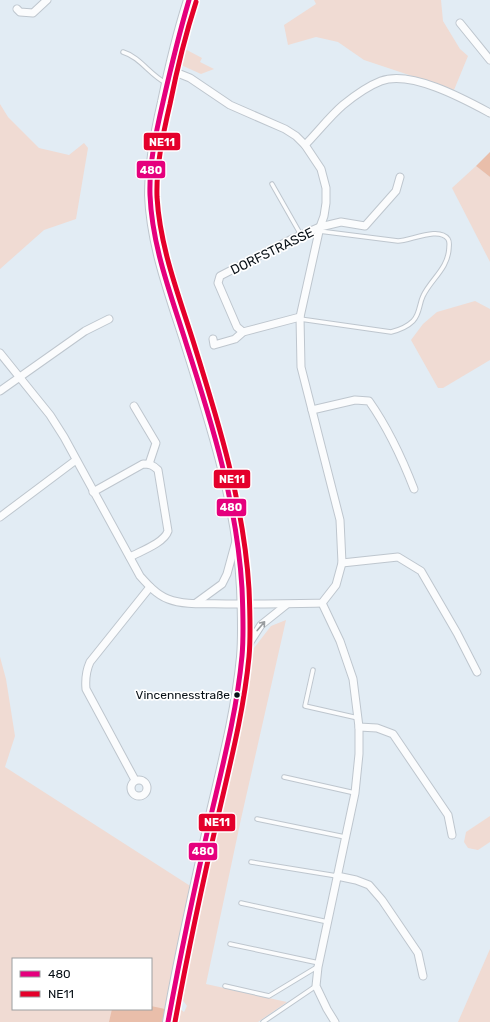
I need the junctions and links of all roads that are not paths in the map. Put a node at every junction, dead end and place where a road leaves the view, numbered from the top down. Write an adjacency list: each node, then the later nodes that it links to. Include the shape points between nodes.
1 (47, 0): 3 (street, via 32,13 20,12)
2 (189, 0): 7 (main road)
3 (17, 9)
4 (460, 23): 6 (street)
5 (123, 52): 8 (lane, via 136,58)
6 (490, 60)
7 (170, 70): 8 (main road); 10 (street, DORFSTRASSE, via 195,81 230,105 285,129)
8 (167, 84): 29 (main road, via 151,169 152,218 171,296 216,441 234,514)
9 (490, 112): 10 (street, via 451,92 415,81 382,80 342,106)
10 (305, 145): 13 (street, DORFSTRASSE, via 321,169 326,188 324,216)
11 (400, 177): 13 (street, via 396,191 364,226 340,222)
12 (272, 184): 14 (lane)
13 (320, 229): 14 (street, DORFSTRASSE); 15 (street); 15 (lane, via 398,241 427,234 444,236 450,242 448,257 424,294 415,319 402,329 391,332)
14 (301, 235): 17 (street, DORFSTRASSE, via 220,276 218,283 237,327)
15 (300, 318): 17 (street); 23 (street, via 301,367)
16 (109, 319): 20 (street, via 85,331)
17 (242, 332): 18 (street, via 235,339 214,345)
18 (212, 339)
19 (0, 353): 20 (street)
20 (20, 376): 21 (street); 24 (street, via 50,415)
21 (0, 391)
22 (134, 406): 25 (street, via 156,443)
23 (312, 410): 26 (street, via 355,400 369,401 379,415); 31 (street, via 340,520)
24 (76, 460): 27 (street); 28 (street)
25 (149, 464): 27 (street, via 143,464); 30 (street, via 158,470 168,531 160,541)
26 (414, 489)
27 (93, 492): 30 (street)
28 (0, 517)
29 (237, 538): 34 (street, via 222,584); 35 (main road)
30 (130, 557): 32 (street, via 140,576)
31 (342, 563): 33 (street, via 336,585); 39 (street, via 398,557 420,571)
32 (150, 587): 34 (street, via 169,599); 43 (street, via 90,662 85,678 86,689)
33 (322, 603): 36 (street); 40 (street, via 340,641 353,678)
34 (196, 604): 35 (street)
35 (242, 604): 36 (street); 37 (main road)
36 (286, 605): 37 (street, one-way to 36, via 261,624)
37 (243, 654): 57 (main road, via 231,727)
38 (312, 670): 40 (lane, via 305,706)
39 (477, 672)
40 (358, 718): 41 (street)
41 (359, 726): 44 (street); 46 (street, via 377,728 393,734 448,815)
42 (284, 777): 44 (lane)
43 (135, 780)
44 (355, 793): 47 (street)
45 (257, 819): 47 (lane)
46 (452, 835)
47 (345, 837): 49 (street)
48 (251, 862): 49 (lane)
49 (337, 876): 51 (street); 54 (street, via 369,885 382,900 418,953)
50 (241, 903): 51 (lane)
51 (328, 922): 53 (street)
52 (230, 944): 53 (lane)
53 (319, 965): 55 (lane, via 269,996); 56 (street)
54 (423, 976)
55 (225, 986)
56 (316, 986): 58 (lane); 59 (street)
57 (168, 1022)
58 (263, 1022)
59 (335, 1022)

